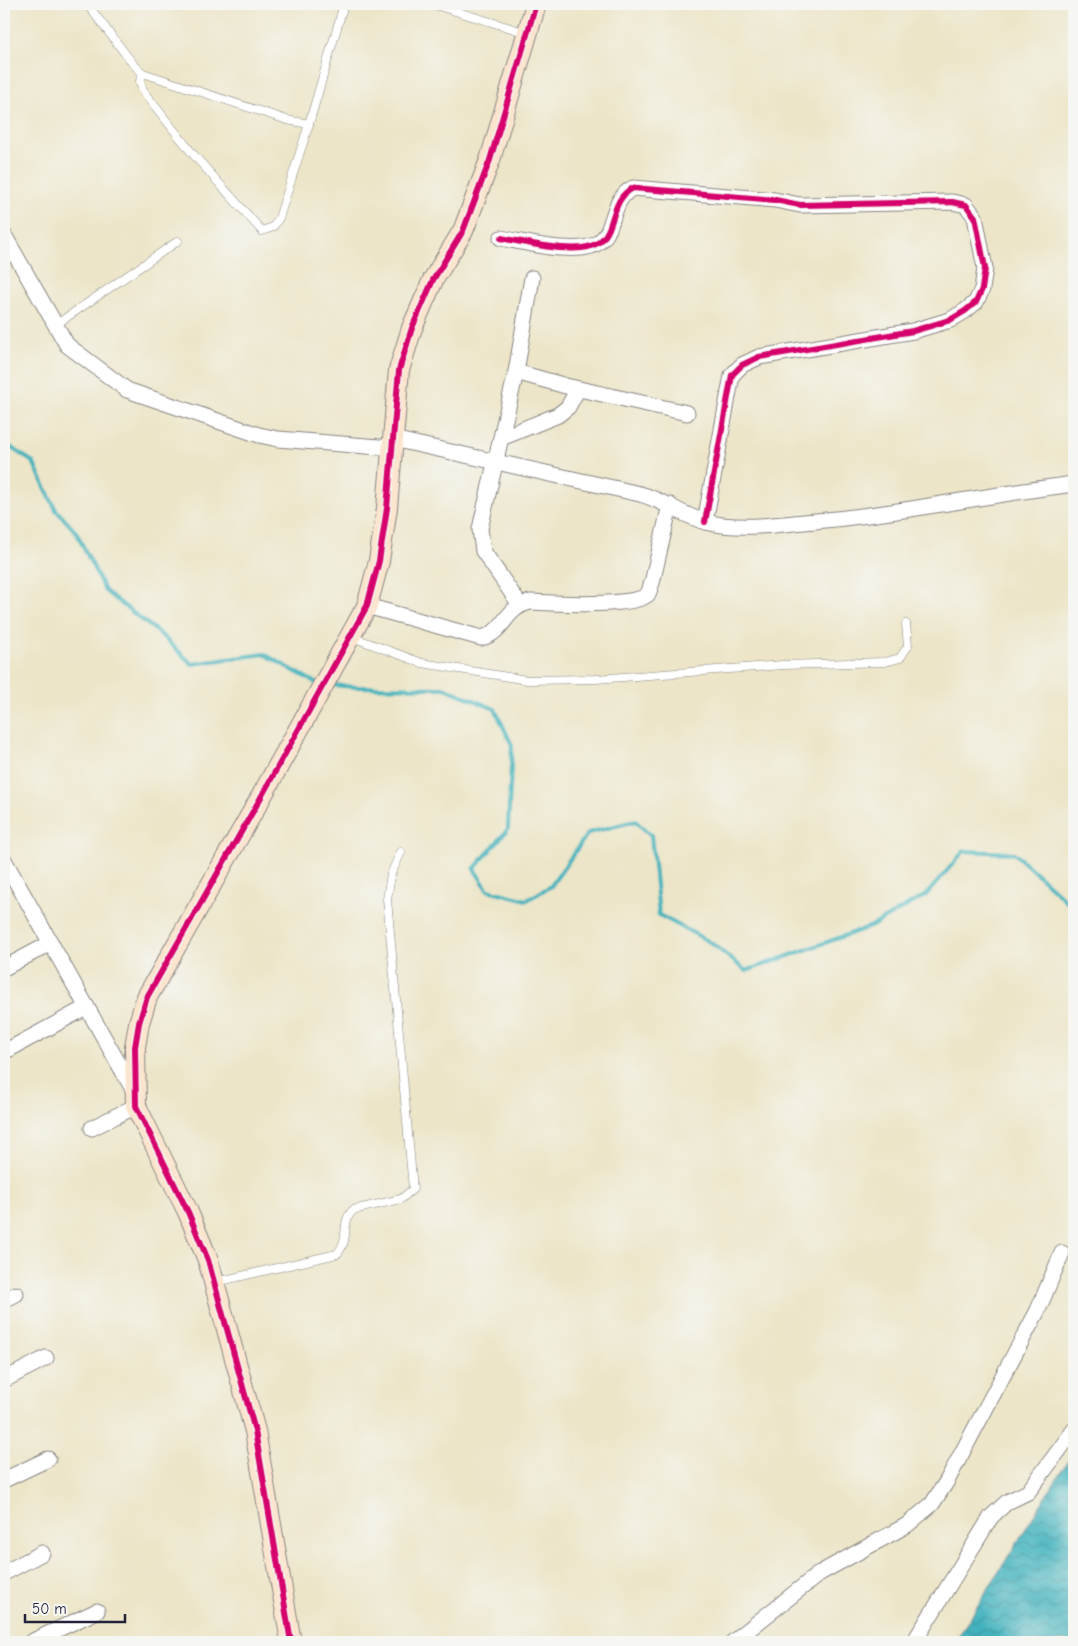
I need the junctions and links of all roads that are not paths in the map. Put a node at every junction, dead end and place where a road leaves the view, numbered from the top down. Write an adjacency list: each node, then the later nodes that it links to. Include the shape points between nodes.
1 (87, 4): 6 (lane)
2 (344, 4): 7 (lane)
3 (432, 4): 5 (lane)
4 (536, 4): 5 (street)
5 (526, 33): 17 (street, via 490,160 474,203 463,231 434,280 412,328 399,370)
6 (143, 73): 7 (lane, via 287,120); 7 (lane, via 140,81 142,91 262,231 274,227 279,218)
7 (309, 124)
8 (4, 235): 12 (street)
9 (501, 238): 21 (street, via 587,248 608,233 618,202 633,188 800,205 952,202 966,205 975,217 985,268 982,290 976,302 965,311 950,320 913,331 759,357 742,365 732,375)
10 (178, 241): 12 (lane)
11 (532, 278): 13 (street)
12 (54, 326): 17 (street, via 67,345 126,390 142,396 278,439)
13 (516, 372): 14 (street); 16 (street)
14 (578, 389): 15 (street); 16 (street, via 568,407 558,414)
15 (686, 413)
16 (501, 438): 18 (street)
17 (392, 443): 18 (street); 23 (street, via 380,561)
18 (495, 460): 20 (street, via 656,498); 22 (street, via 480,529 481,544)
19 (1074, 484): 21 (street, via 833,520 758,526)
20 (670, 505): 21 (street); 22 (street, via 648,594 640,599 613,603 530,602)
21 (705, 522)
22 (520, 605): 23 (street, via 507,615 498,630 481,638)
23 (367, 606): 25 (street)
24 (906, 624): 25 (lane, via 908,646 900,658 885,662 783,665 587,680 518,680 443,668 409,660)
25 (350, 636): 33 (street, via 147,997 135,1047)
26 (400, 852): 36 (lane, via 391,874 387,899 413,1189 402,1199 352,1210 345,1221 347,1236 344,1246 337,1254)
27 (4, 860): 28 (street)
28 (7, 876): 29 (street)
29 (51, 943): 30 (street); 31 (street)
30 (4, 968)
31 (87, 1007): 32 (street); 33 (street)
32 (4, 1052)
33 (135, 1099): 34 (street); 36 (street, via 188,1212)
34 (92, 1128)
35 (1062, 1253): 47 (street, via 1038,1310 948,1481 932,1504 907,1525 820,1572)
36 (214, 1283): 46 (street, via 255,1432)
37 (46, 1358): 38 (street)
38 (4, 1380)
39 (1074, 1430): 48 (street, via 1028,1492 1007,1502 992,1516)
40 (48, 1459): 41 (street)
41 (4, 1480)
42 (42, 1553): 43 (street)
43 (4, 1573)
44 (97, 1611): 45 (street)
45 (30, 1642)
46 (290, 1642)
47 (733, 1642)
48 (914, 1642)

